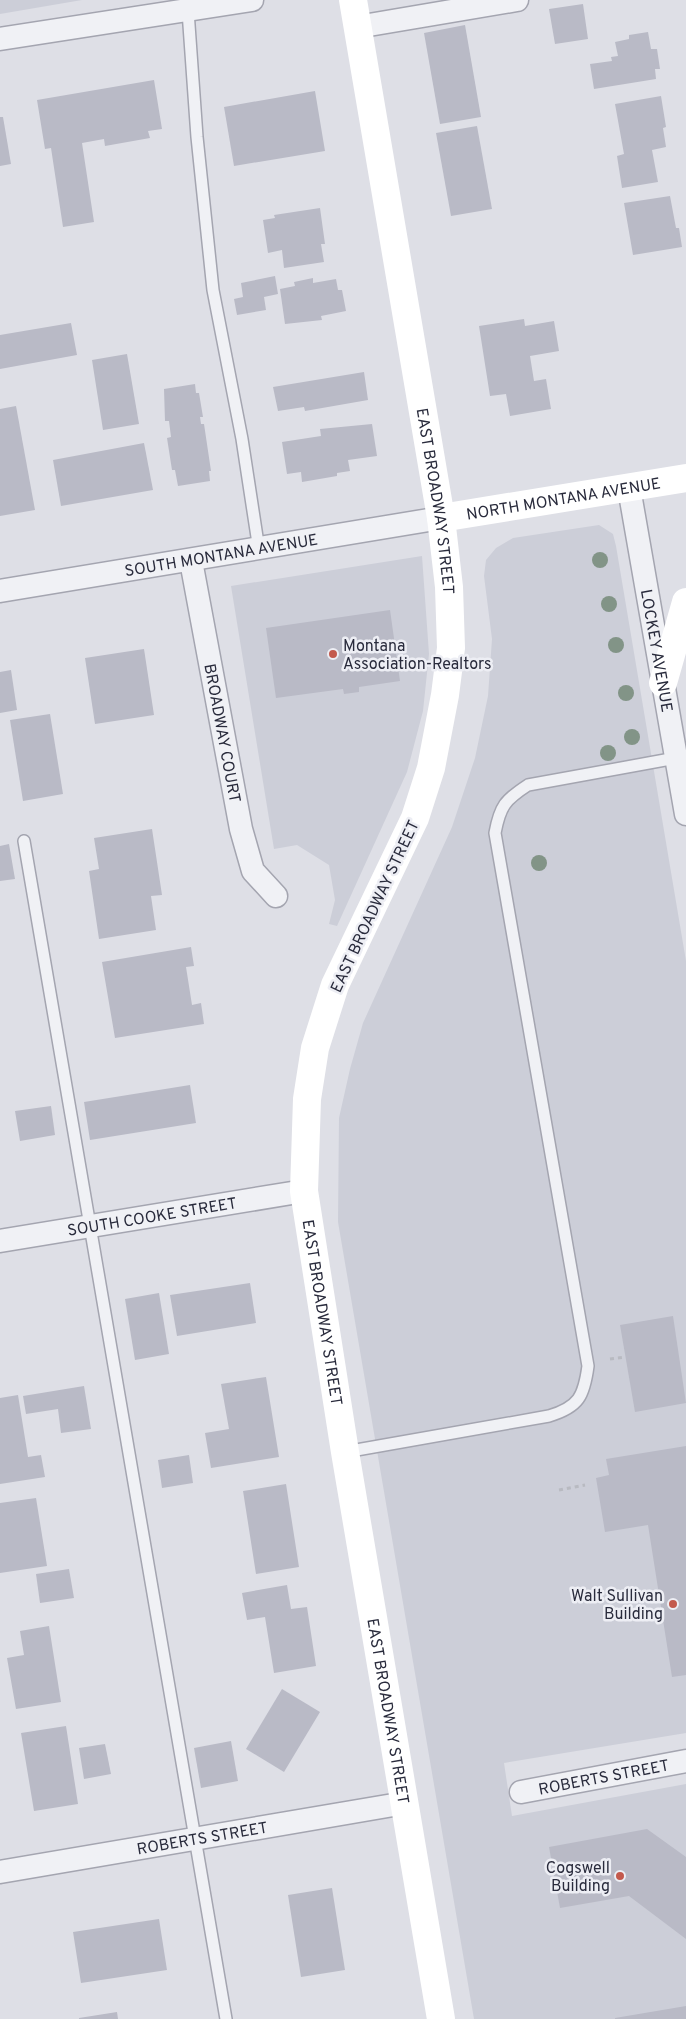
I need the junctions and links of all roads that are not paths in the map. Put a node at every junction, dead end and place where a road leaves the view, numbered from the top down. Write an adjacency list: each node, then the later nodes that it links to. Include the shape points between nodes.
1 (252, 0): 4 (street)
2 (353, 0): 5 (street, EAST BROADWAY STREET)
3 (517, 0): 5 (street)
4 (188, 11): 6 (street); 10 (lane, via 213,290 242,440)
5 (357, 28): 9 (street, EAST BROADWAY STREET)
6 (0, 40)
7 (686, 478): 8 (street, NORTH MONTANA AVENUE)
8 (629, 488): 9 (street, NORTH MONTANA AVENUE); 14 (street, LOCKEY AVENUE)
9 (441, 518): 10 (street, SOUTH MONTANA AVENUE); 19 (street, EAST BROADWAY STREET, via 451,648 431,768 415,818 335,985 316,1048 307,1099)
10 (258, 550): 11 (street, SOUTH MONTANA AVENUE)
11 (191, 561): 12 (street, SOUTH MONTANA AVENUE); 18 (street, BROADWAY COURT, via 241,829 252,871)
12 (0, 591)
13 (686, 602): 14 (street)
14 (663, 683): 15 (street, LOCKEY AVENUE)
15 (676, 758): 16 (street, LOCKEY AVENUE); 22 (lane, via 528,784 510,796 499,811 495,833 588,1366 585,1388 567,1411 549,1416)
16 (686, 814)
17 (24, 841): 20 (lane)
18 (276, 896)
19 (304, 1191): 20 (street, SOUTH COOKE STREET); 22 (street, EAST BROADWAY STREET)
20 (90, 1227): 21 (street, SOUTH COOKE STREET); 26 (lane)
21 (0, 1242)
22 (345, 1452): 25 (street, EAST BROADWAY STREET)
23 (686, 1761): 24 (street, ROBERTS STREET)
24 (521, 1792)
25 (405, 1803): 26 (street, ROBERTS STREET); 29 (street, EAST BROADWAY STREET)
26 (194, 1839): 27 (street, ROBERTS STREET); 28 (lane)
27 (0, 1872)
28 (226, 2019)
29 (441, 2019)

